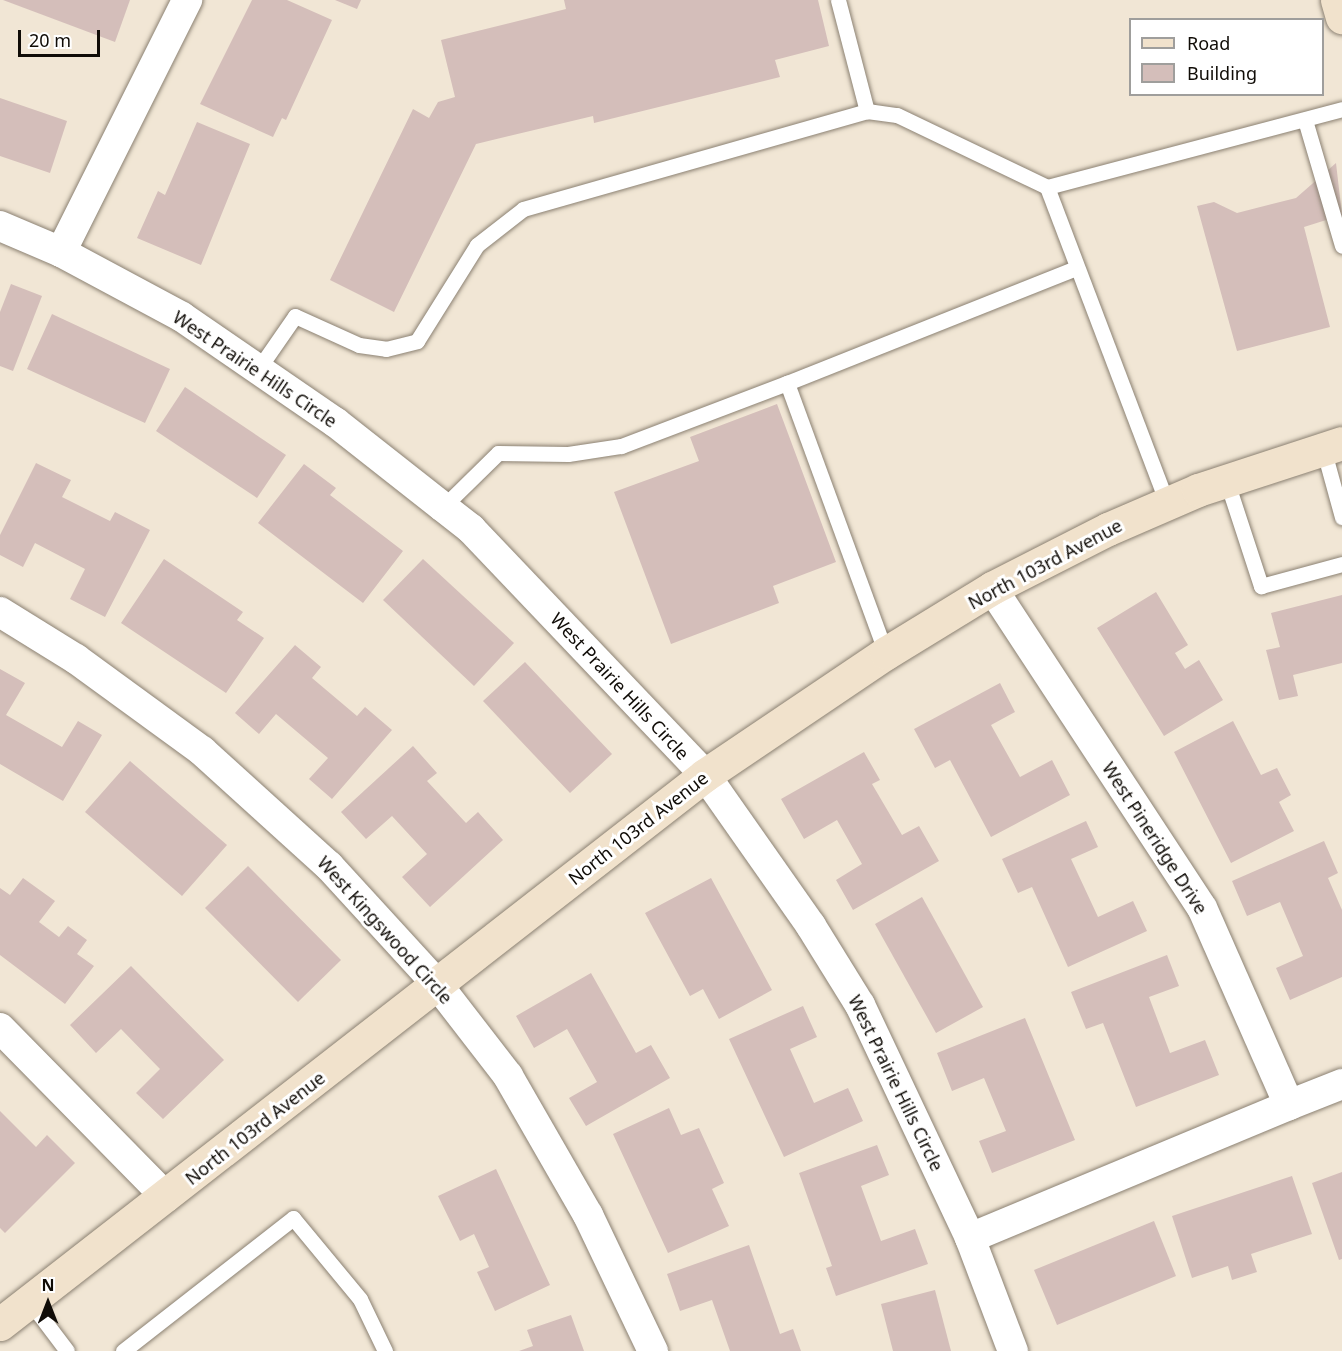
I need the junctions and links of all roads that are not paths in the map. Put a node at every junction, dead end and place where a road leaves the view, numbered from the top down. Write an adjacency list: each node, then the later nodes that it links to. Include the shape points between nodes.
1 (187, 0): 11 (street)
2 (838, 0): 6 (lane)
3 (1337, 0): 4 (street)
4 (1342, 17)
5 (1342, 109): 7 (lane)
6 (867, 111): 8 (lane, via 897,115); 13 (lane, via 523,209 477,245 417,341 386,349 359,345 295,316)
7 (1305, 120): 8 (lane); 10 (lane)
8 (1047, 187): 12 (lane)
9 (0, 226): 11 (street, West Prairie Hills Circle)
10 (1342, 246)
11 (61, 252): 13 (street, West Prairie Hills Circle, via 182,317)
12 (1076, 268): 14 (lane); 17 (lane)
13 (260, 368): 18 (street, West Prairie Hills Circle)
14 (787, 383): 18 (lane, via 621,446 568,454 498,453); 23 (lane)
15 (1332, 445): 16 (street, North 103rd Avenue); 19 (lane)
16 (1226, 479): 17 (street, North 103rd Avenue); 20 (lane, via 1261,586)
17 (1167, 503): 21 (street, North 103rd Avenue)
18 (444, 507): 24 (street, West Prairie Hills Circle, via 471,529)
19 (1342, 517)
20 (1342, 564)
21 (992, 588): 23 (street, North 103rd Avenue); 28 (street, West Pineridge Drive, via 1203,908)
22 (0, 612): 25 (street, West Kingswood Circle, via 76,659 202,752 329,866)
23 (886, 653): 24 (street, North 103rd Avenue)
24 (705, 775): 25 (street, North 103rd Avenue); 30 (street, West Prairie Hills Circle, via 811,926 860,1005)
25 (437, 984): 29 (street, North 103rd Avenue); 36 (street, West Kingswood Circle, via 508,1076 588,1215)
26 (0, 1028): 29 (street)
27 (1342, 1084): 28 (street)
28 (1289, 1104): 30 (street)
29 (166, 1197): 31 (street, North 103rd Avenue)
30 (970, 1238): 37 (street, West Prairie Hills Circle)
31 (30, 1302): 32 (street, North 103rd Avenue); 33 (lane)
32 (0, 1324)
33 (67, 1351)
34 (123, 1351): 35 (lane, via 293,1218 360,1299)
35 (386, 1351)
36 (653, 1351)
37 (1012, 1351)

